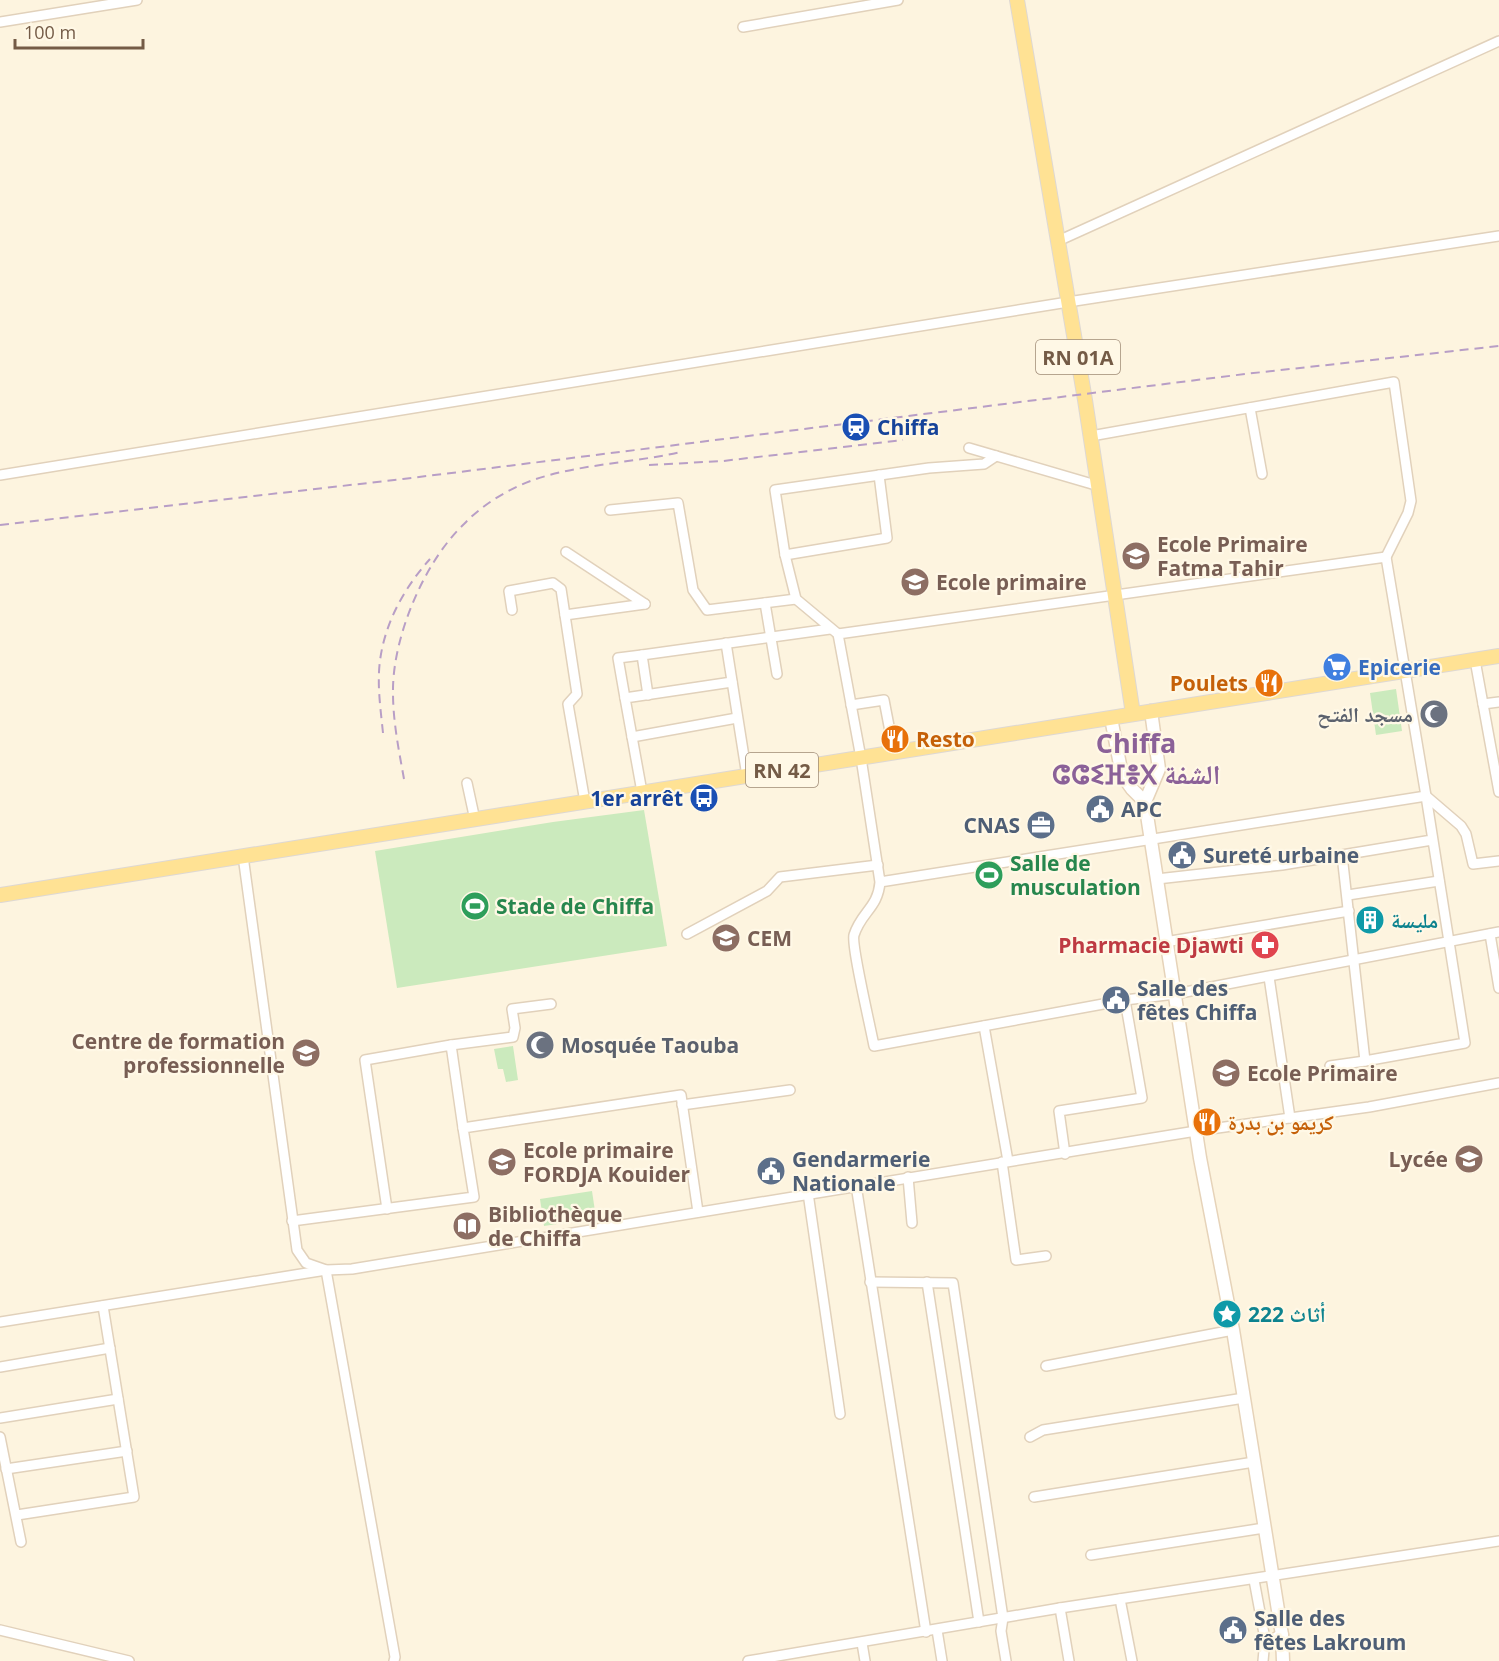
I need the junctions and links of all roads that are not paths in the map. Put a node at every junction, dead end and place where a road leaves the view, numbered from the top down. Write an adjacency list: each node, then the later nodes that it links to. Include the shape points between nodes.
1 (137, 0): 4 (street)
2 (898, 0): 6 (street)
3 (1017, 0): 9 (main road, RN 01A)
4 (117, 2): 5 (street)
5 (0, 22)
6 (743, 27)
7 (1499, 41): 9 (street)
8 (1499, 236): 10 (street)
9 (1058, 241): 10 (main road, RN 01A)
10 (1068, 302): 12 (main road, RN 01A); 16 (street)
11 (1250, 408): 12 (street); 15 (street); 22 (street, via 1394,382 1411,501)
12 (1091, 436): 18 (main road, RN 01A)
13 (969, 448): 14 (street)
14 (996, 456): 17 (street, via 984,464); 18 (street)
15 (1262, 474)
16 (0, 475)
17 (879, 475): 21 (street, via 887,538); 21 (street, via 774,490)
18 (1099, 486): 23 (main road, RN 01A)
19 (610, 510): 25 (street, via 678,503 693,590 707,610)
20 (566, 552): 27 (street, via 645,604)
21 (784, 555): 24 (street)
22 (1386, 557): 23 (street); 34 (street)
23 (1114, 597): 28 (street); 43 (main road, RN 01A)
24 (796, 599): 25 (street); 28 (street)
25 (765, 603): 29 (street)
26 (512, 610): 27 (street, via 509,591 553,583 561,589)
27 (565, 615): 54 (street, via 578,694 568,704)
28 (834, 632): 29 (street); 41 (street)
29 (771, 637): 30 (street); 35 (street)
30 (726, 643): 31 (street); 36 (street)
31 (642, 655): 37 (street); 38 (street, via 618,658)
32 (1499, 656): 33 (main road, RN 42)
33 (1475, 660): 34 (main road, RN 42); 40 (street)
34 (1404, 671): 42 (main road, RN 42); 53 (street)
35 (777, 674)
36 (732, 682): 37 (street); 44 (street)
37 (648, 695): 38 (street)
38 (626, 698): 46 (street)
39 (1499, 702): 40 (street)
40 (1483, 704): 52 (street)
41 (851, 705): 47 (street, via 884,700); 48 (street)
42 (1151, 711): 43 (main road, RN 42); 55 (main road, via 1159,769)
43 (1132, 714): 45 (main road, RN 42)
44 (737, 718): 46 (street); 49 (street)
45 (1111, 718): 47 (main road, RN 42); 55 (main road, via 1122,776)
46 (632, 737): 51 (street)
47 (894, 752): 48 (main road, RN 42)
48 (861, 758): 49 (main road, RN 42); 62 (street)
49 (747, 776): 51 (main road, RN 42)
50 (467, 783): 56 (street)
51 (642, 792): 54 (main road, RN 42)
52 (1499, 792)
53 (1426, 796): 57 (street); 58 (street); 61 (street, via 1461,826 1473,864)
54 (585, 802): 56 (main road, RN 42)
55 (1145, 802): 57 (main road)
56 (475, 820): 60 (main road, RN 42)
57 (1152, 839): 63 (main road); 65 (street)
58 (1432, 840): 59 (street); 64 (street)
59 (1342, 855): 63 (street); 67 (street)
60 (243, 856): 66 (main road, RN 42); 96 (street)
61 (1499, 861)
62 (878, 865): 65 (street); 70 (street, via 780,877 767,891)
63 (1157, 879): 71 (main road)
64 (1439, 881): 67 (street); 72 (street)
65 (880, 882): 79 (street, via 873,908 863,915 853,938 874,1046)
66 (0, 895)
67 (1348, 895): 68 (street)
68 (1349, 911): 71 (street); 73 (street)
69 (1495, 933): 72 (street); 75 (street)
70 (687, 934)
71 (1165, 942): 76 (main road)
72 (1448, 942): 73 (street); 81 (street, via 1466,1043)
73 (1355, 959): 74 (street); 81 (street)
74 (1269, 977): 76 (street); 86 (street)
75 (1499, 988)
76 (1175, 994): 77 (street); 88 (main road)
77 (1125, 1000): 79 (street); 89 (street, via 1142,1098 1059,1111)
78 (551, 1004): 80 (street, via 512,1009 513,1037)
79 (984, 1026): 90 (street)
80 (451, 1045): 87 (street); 94 (street, via 365,1060)
81 (1365, 1061): 82 (street)
82 (1330, 1066)
83 (1499, 1083): 86 (street)
84 (790, 1090): 85 (street)
85 (682, 1105): 87 (street, via 681,1095); 95 (street)
86 (1290, 1119): 88 (street)
87 (463, 1128): 94 (street, via 474,1197)
88 (1196, 1131): 89 (street); 104 (main road)
89 (1065, 1154): 90 (street)
90 (1005, 1162): 91 (street); 98 (street, via 1016,1260)
91 (908, 1178): 92 (street); 97 (street)
92 (856, 1185): 93 (street); 100 (street)
93 (808, 1194): 95 (street); 110 (street)
94 (387, 1209): 96 (street)
95 (698, 1212): 99 (street, via 352,1269)
96 (292, 1221): 99 (street, via 297,1250 306,1263)
97 (912, 1223)
98 (1046, 1256)
99 (326, 1270): 102 (street); 137 (street)
100 (870, 1282): 101 (street); 131 (street)
101 (927, 1282): 127 (street, via 953,1283); 128 (street)
102 (103, 1306): 103 (street); 105 (street)
103 (0, 1322)
104 (1233, 1330): 106 (street); 108 (main road)
105 (110, 1348): 107 (street); 109 (street)
106 (1046, 1366)
107 (0, 1367)
108 (1244, 1398): 113 (street, via 1043,1430); 115 (main road)
109 (118, 1399): 111 (street); 114 (street)
110 (840, 1414)
111 (0, 1418)
112 (0, 1437): 116 (street)
113 (1030, 1437)
114 (127, 1451): 116 (street); 118 (street, via 134,1497)
115 (1254, 1462): 117 (street); 119 (main road)
116 (6, 1469): 118 (street)
117 (1034, 1497)
118 (17, 1515): 121 (street)
119 (1264, 1528): 122 (street); 123 (main road)
120 (1499, 1541): 123 (street)
121 (21, 1542)
122 (1091, 1555)
123 (1272, 1576): 124 (street); 132 (main road)
124 (1254, 1580): 125 (street); 134 (street)
125 (1120, 1599): 126 (street); 143 (street)
126 (1060, 1608): 127 (street); 142 (street)
127 (1003, 1618): 128 (street); 141 (street)
128 (979, 1622): 130 (street)
129 (0, 1630): 136 (street)
130 (937, 1630): 131 (street); 140 (street)
131 (926, 1632): 133 (street)
132 (1282, 1635): 134 (main road); 145 (main road)
133 (862, 1642): 135 (street); 139 (street)
134 (1265, 1646): 144 (street)
135 (793, 1657): 138 (street)
136 (129, 1661)
137 (394, 1661)
138 (748, 1661)
139 (865, 1661)
140 (942, 1661)
141 (1006, 1661)
142 (1069, 1661)
143 (1132, 1661)
144 (1263, 1661)
145 (1283, 1661)

